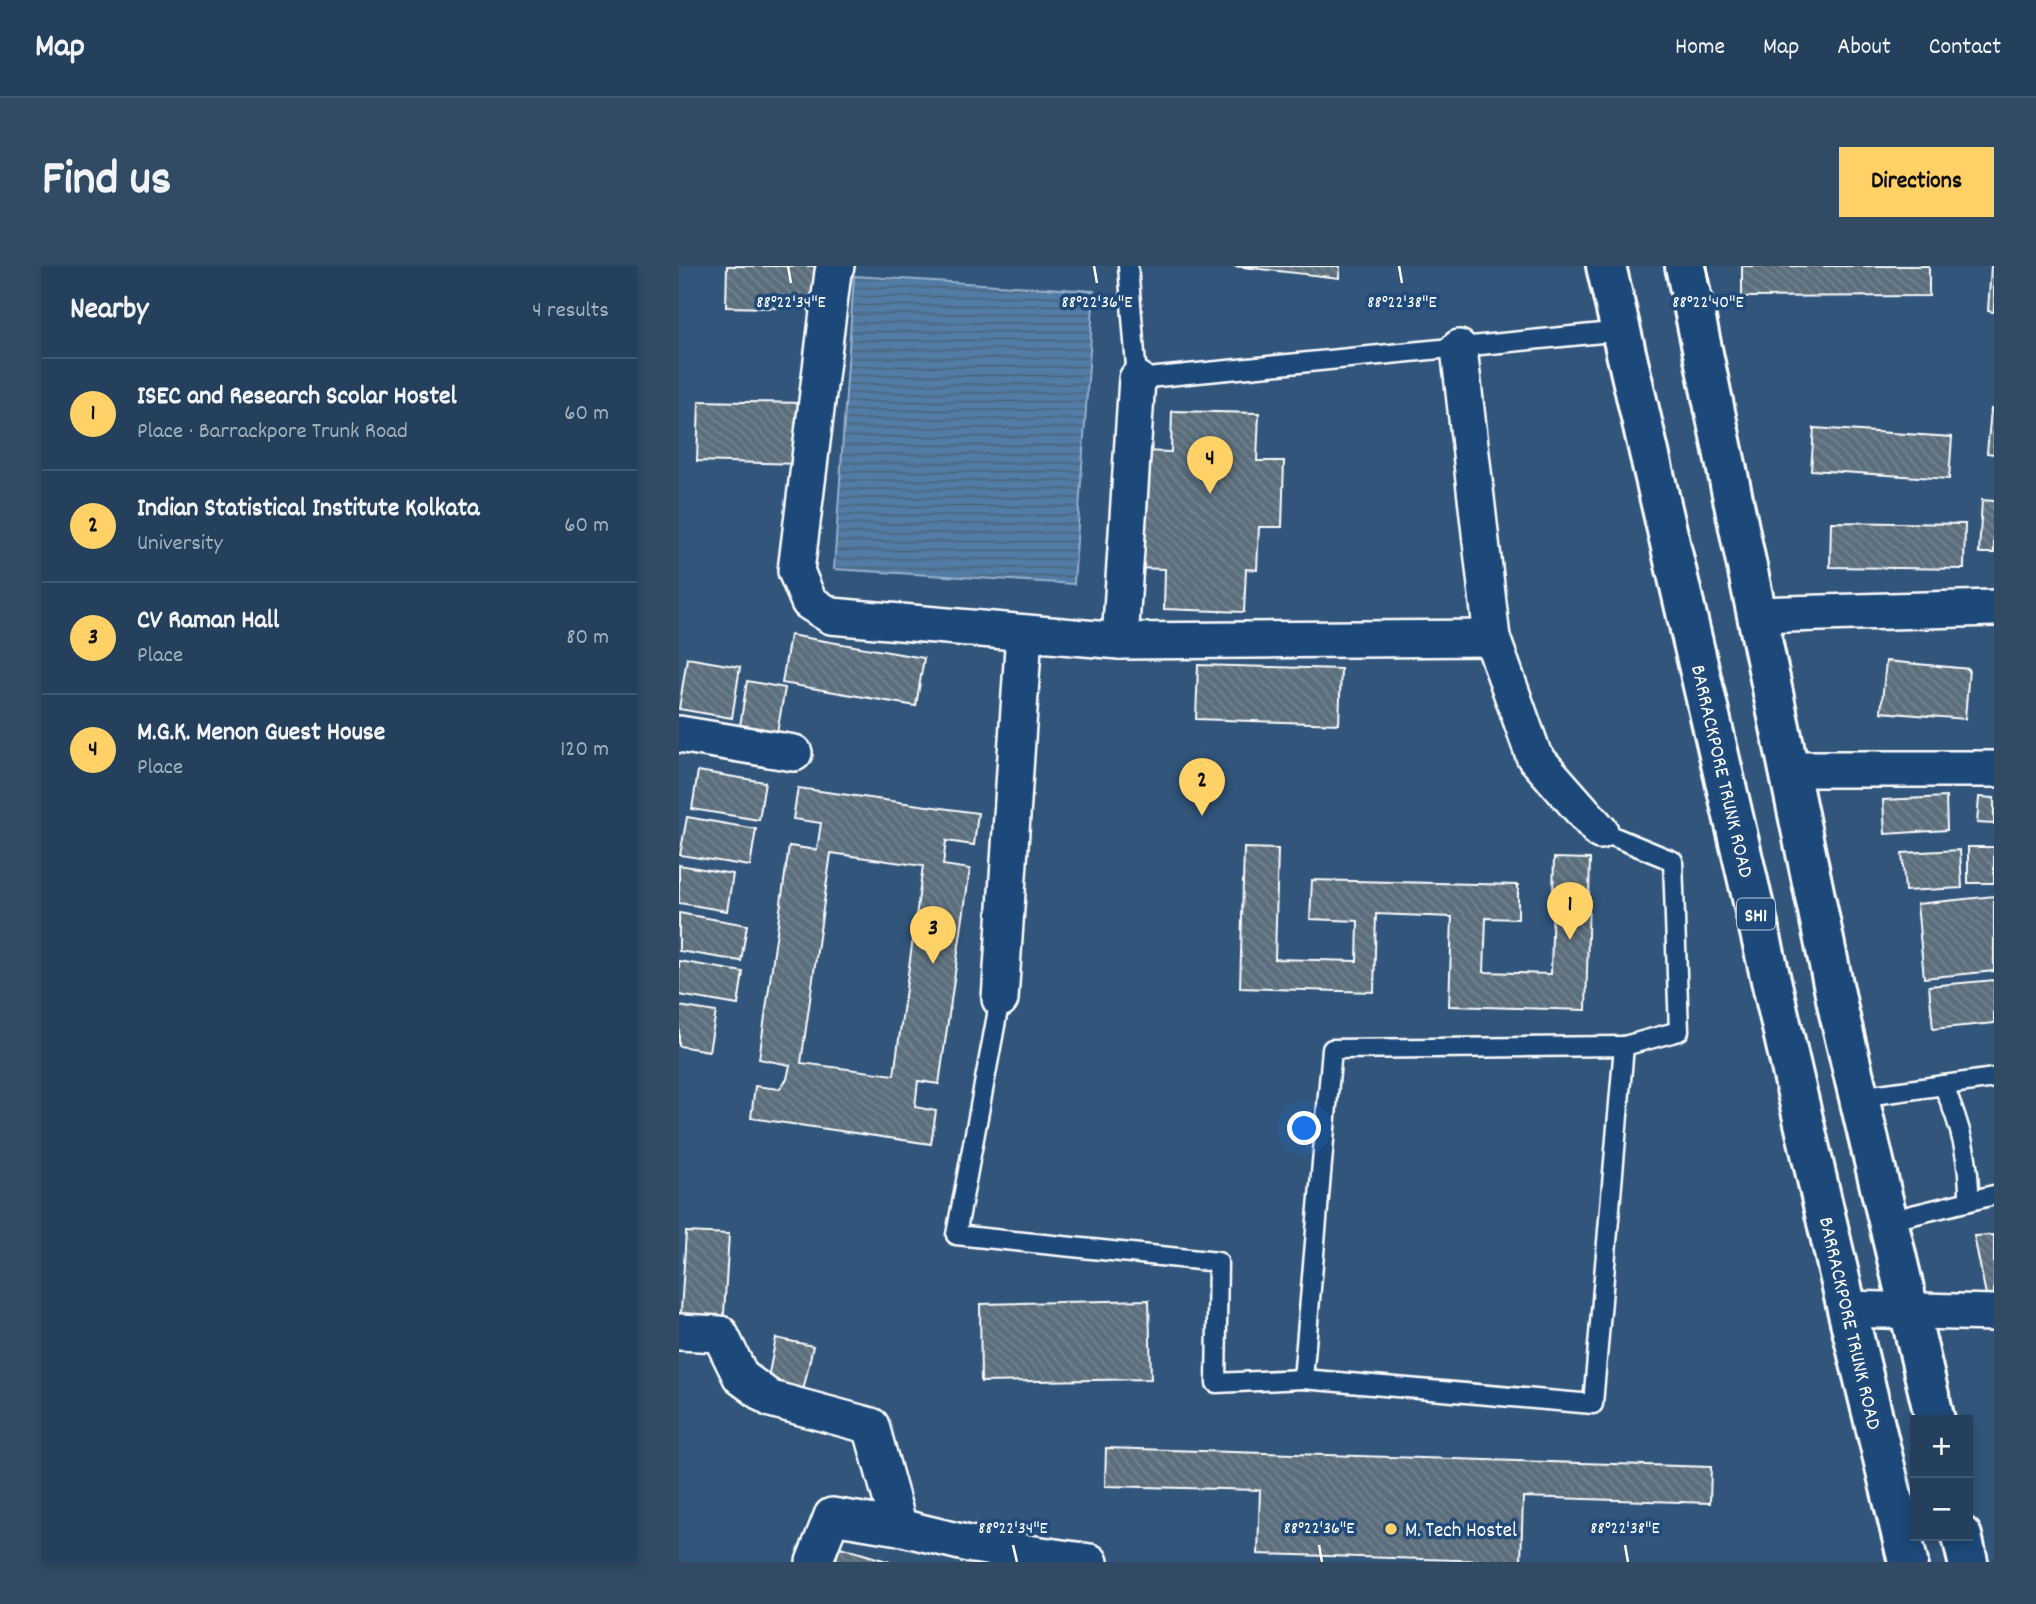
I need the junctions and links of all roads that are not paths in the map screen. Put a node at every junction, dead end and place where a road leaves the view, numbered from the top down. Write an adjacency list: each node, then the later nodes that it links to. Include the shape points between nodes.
1 (836, 266): 10 (street, via 796,571 809,602 831,616)
2 (1128, 266): 7 (lane)
3 (1606, 266): 5 (main road, BARRACKPORE TRUNK ROAD / SH1)
4 (1685, 266): 9 (main road)
5 (1622, 331): 6 (lane); 26 (main road, BARRACKPORE TRUNK ROAD / SH1)
6 (1459, 348): 7 (lane); 11 (street)
7 (1137, 379): 12 (street)
8 (1994, 608): 9 (street)
9 (1757, 615): 15 (main road)
10 (1024, 633): 12 (street); 18 (street)
11 (1492, 638): 12 (street); 17 (street, via 1534,756)
12 (1120, 641)
13 (679, 734): 14 (street)
14 (794, 753)
15 (1789, 769): 16 (street); 22 (main road)
16 (1994, 769)
17 (1600, 831): 19 (lane, via 1673,861 1679,1031)
18 (1000, 999): 30 (lane, via 956,1235 1218,1262 1216,1383)
19 (1624, 1046): 30 (lane, via 1332,1049); 30 (lane, via 1593,1404)
20 (1994, 1078): 21 (lane)
21 (1943, 1085): 22 (lane); 24 (lane, via 1955,1111 1970,1171)
22 (1859, 1097): 25 (main road)
23 (1994, 1195): 24 (lane)
24 (1969, 1201): 25 (lane)
25 (1888, 1221): 27 (main road)
26 (1847, 1309): 27 (street); 36 (main road, BARRACKPORE TRUNK ROAD / SH1)
27 (1909, 1311): 28 (street); 31 (main road)
28 (1994, 1313)
29 (679, 1332): 32 (street, via 720,1334 741,1377 771,1399 871,1426)
30 (1303, 1379)
31 (1933, 1415)
32 (899, 1527): 34 (street, via 832,1516); 35 (street, via 973,1545)
33 (1963, 1541): 37 (main road)
34 (814, 1562)
35 (1090, 1562)
36 (1908, 1562)
37 (1968, 1562)

